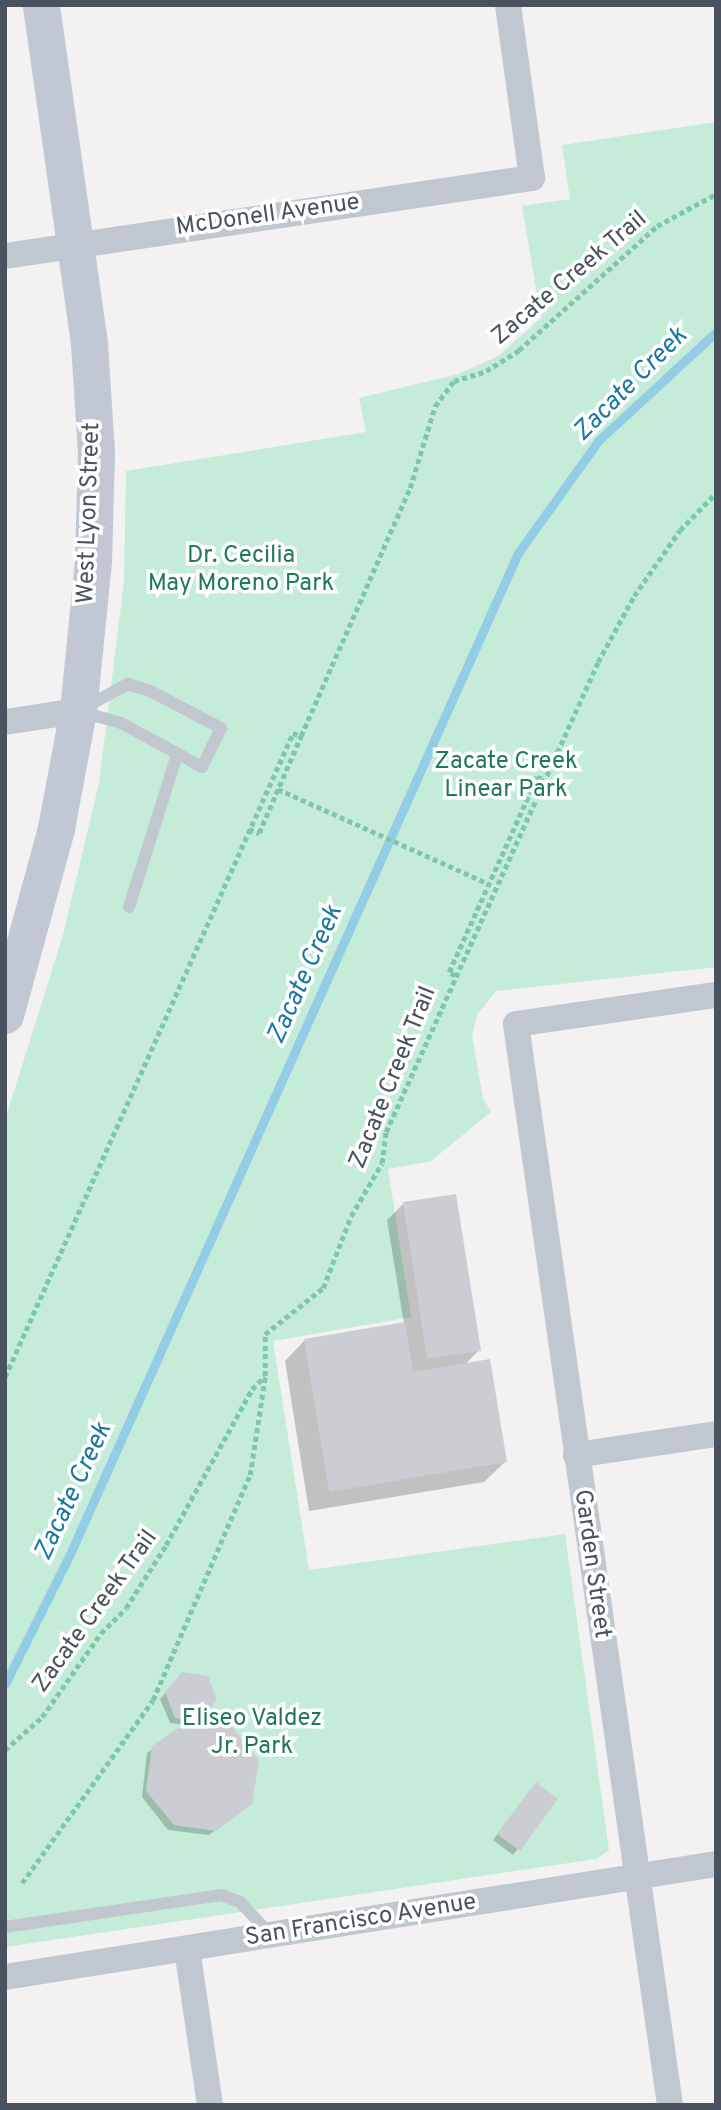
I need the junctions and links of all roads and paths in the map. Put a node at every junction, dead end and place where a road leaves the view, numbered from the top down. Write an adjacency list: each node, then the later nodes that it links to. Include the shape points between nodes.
1 (41, 5): 4 (main road, West Lyon Street)
2 (508, 5): 4 (street, McDonell Avenue, via 532,178)
3 (716, 194): 9 (path, Zacate Creek Trail, via 657,226 519,350 486,372 454,382 435,406 414,480)
4 (78, 244): 5 (street, McDonell Avenue); 7 (main road, West Lyon Street, via 96,452 93,560)
5 (5, 256)
6 (716, 493): 11 (path, Zacate Creek Trail, via 680,530 634,596 598,662)
7 (78, 711): 8 (street); 10 (lane, via 121,723); 10 (lane, via 128,684 221,729 202,767); 18 (main road, West Lyon Street, via 56,828)
8 (5, 722)
9 (301, 736): 12 (path); 13 (path, Zacate Creek Trail, via 293,733)
10 (177, 755): 15 (lane)
11 (545, 780): 14 (path, via 537,777); 16 (path, Zacate Creek Trail)
12 (278, 789): 13 (path, via 259,833); 14 (path)
13 (249, 829): 19 (path, Zacate Creek Trail)
14 (489, 884): 16 (path, via 449,972)
15 (129, 907)
16 (456, 976): 20 (path, Zacate Creek Trail, via 386,1132 382,1163 351,1216 323,1288 265,1334)
17 (716, 995): 22 (street, Garden Street, via 516,1024)
18 (5, 1015)
19 (5, 1377)
20 (265, 1377): 23 (path, Zacate Creek Trail, via 252,1389 199,1493 126,1608 101,1633 42,1717); 26 (path, via 250,1475 152,1700)
21 (716, 1434): 22 (street)
22 (576, 1455): 25 (street, Garden Street)
23 (5, 1750)
24 (716, 1864): 25 (street, San Francisco Avenue)
25 (635, 1877): 28 (street, San Francisco Avenue); 32 (street, Garden Street)
26 (22, 1883)
27 (5, 1927): 28 (lane, via 221,1895 240,1902)
28 (271, 1935): 29 (street, San Francisco Avenue)
29 (187, 1949): 30 (street, San Francisco Avenue); 31 (street)
30 (5, 1978)
31 (211, 2105)
32 (670, 2105)

